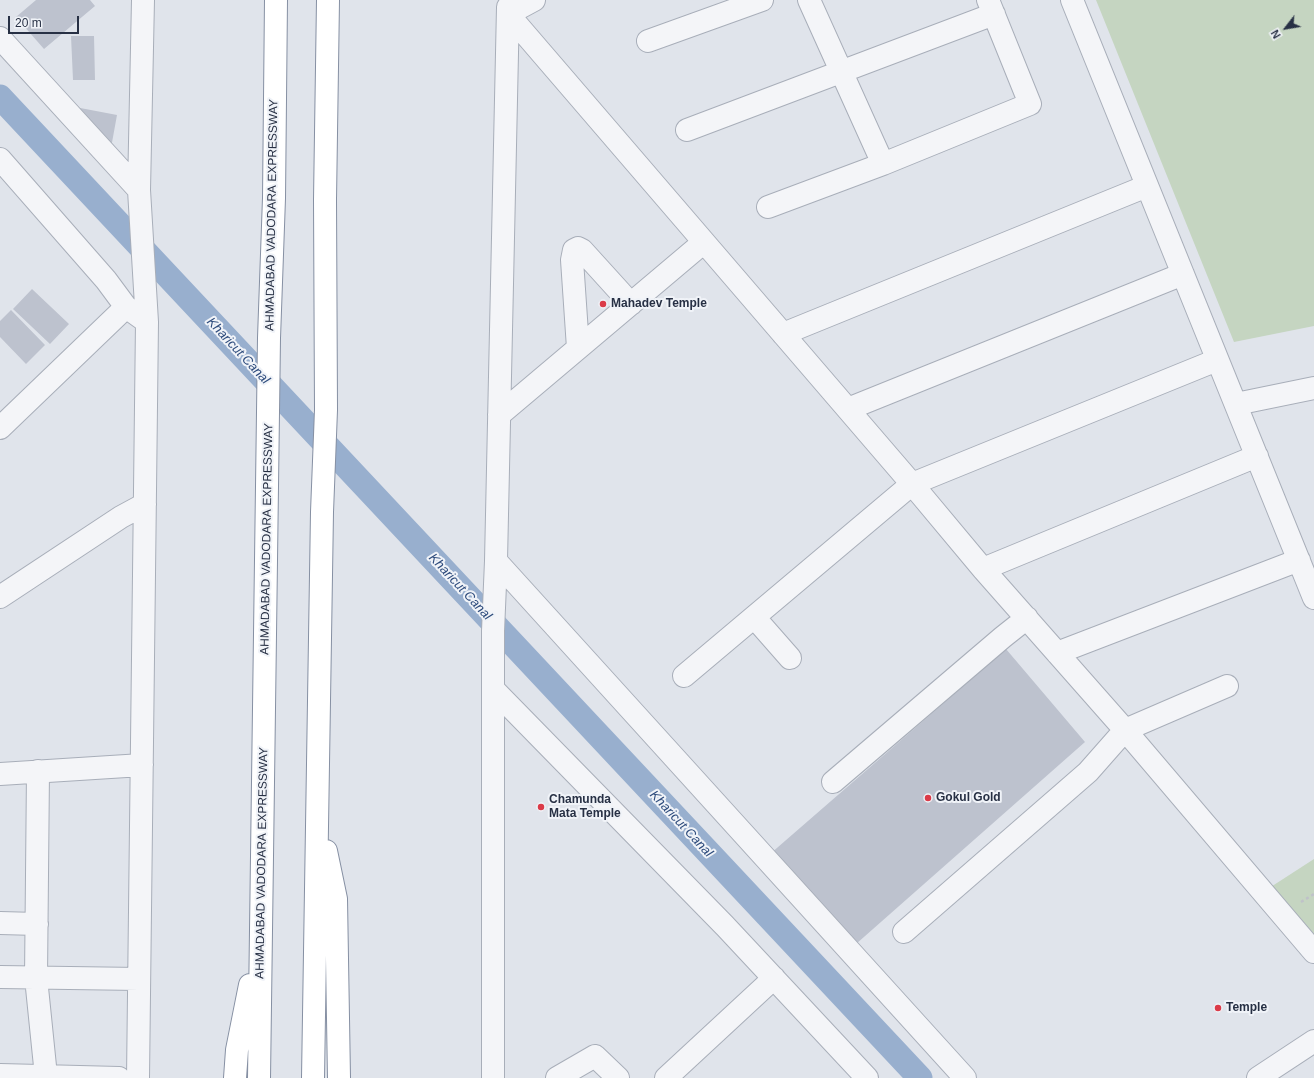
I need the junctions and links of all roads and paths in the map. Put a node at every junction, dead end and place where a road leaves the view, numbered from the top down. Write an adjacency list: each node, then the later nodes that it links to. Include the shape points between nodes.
1 (143, 0): 17 (street)
2 (276, 0): 56 (highway, AHMADABAD VADODARA EXPRESSWAY)
3 (328, 0): 52 (highway, via 325,200 326,410)
4 (534, 0): 8 (street)
5 (762, 0): 11 (street)
6 (809, 0): 12 (street)
7 (1072, 0): 16 (street)
8 (508, 7): 19 (street); 30 (street)
9 (991, 7): 12 (street); 15 (street, via 1030,104)
10 (0, 38): 17 (street)
11 (648, 42)
12 (842, 72): 13 (street); 15 (street)
13 (687, 130)
14 (0, 159): 22 (street, via 106,280)
15 (883, 164): 18 (street)
16 (1147, 186): 20 (street); 24 (street)
17 (139, 190): 23 (street)
18 (768, 207)
19 (704, 242): 21 (street); 24 (street)
20 (1183, 274): 26 (street); 29 (street)
21 (631, 304): 25 (street); 25 (street, via 582,250 574,250 572,260)
22 (126, 307): 23 (street); 31 (street)
23 (147, 322): 34 (street)
24 (783, 334): 29 (street)
25 (578, 348): 30 (street)
26 (1217, 360): 28 (street); 33 (street)
27 (1314, 388): 28 (street)
28 (1236, 404): 32 (street)
29 (848, 409): 33 (street)
30 (499, 416): 36 (street)
31 (0, 428)
32 (1257, 456): 35 (street); 37 (street)
33 (912, 484): 37 (street); 40 (street)
34 (145, 504): 38 (street); 48 (street)
35 (1299, 560): 39 (street); 42 (street)
36 (496, 561): 46 (street); 76 (street)
37 (983, 569): 41 (street)
38 (0, 597)
39 (1314, 598)
40 (754, 617): 43 (street); 44 (street)
41 (1027, 618): 42 (street); 51 (street)
42 (1057, 653): 47 (street)
43 (790, 658)
44 (684, 676)
45 (1227, 686): 47 (street)
46 (493, 690): 60 (street); 71 (street)
47 (1125, 730): 55 (street, via 1088,772); 57 (street)
48 (142, 765): 49 (street); 61 (street)
49 (38, 772): 50 (street); 54 (street)
50 (0, 774)
51 (833, 782)
52 (318, 810): 69 (highway); 70 (highway, via 336,899)
53 (0, 923): 54 (street)
54 (37, 924): 59 (street)
55 (904, 932)
56 (261, 933): 67 (highway, via 237,1050); 68 (highway, AHMADABAD VADODARA EXPRESSWAY)
57 (1314, 952)
58 (0, 977): 59 (street)
59 (36, 978): 61 (street); 64 (street)
60 (774, 978): 74 (street); 75 (street)
61 (139, 979): 66 (street)
62 (1314, 1040): 77 (street)
63 (0, 1075): 64 (street)
64 (46, 1076): 65 (street)
65 (119, 1078)
66 (138, 1078)
67 (235, 1078)
68 (259, 1078)
69 (313, 1078)
70 (339, 1078)
71 (493, 1078)
72 (557, 1078): 73 (street, via 595,1056)
73 (618, 1078)
74 (666, 1078)
75 (867, 1078)
76 (965, 1078)
77 (1258, 1078)

